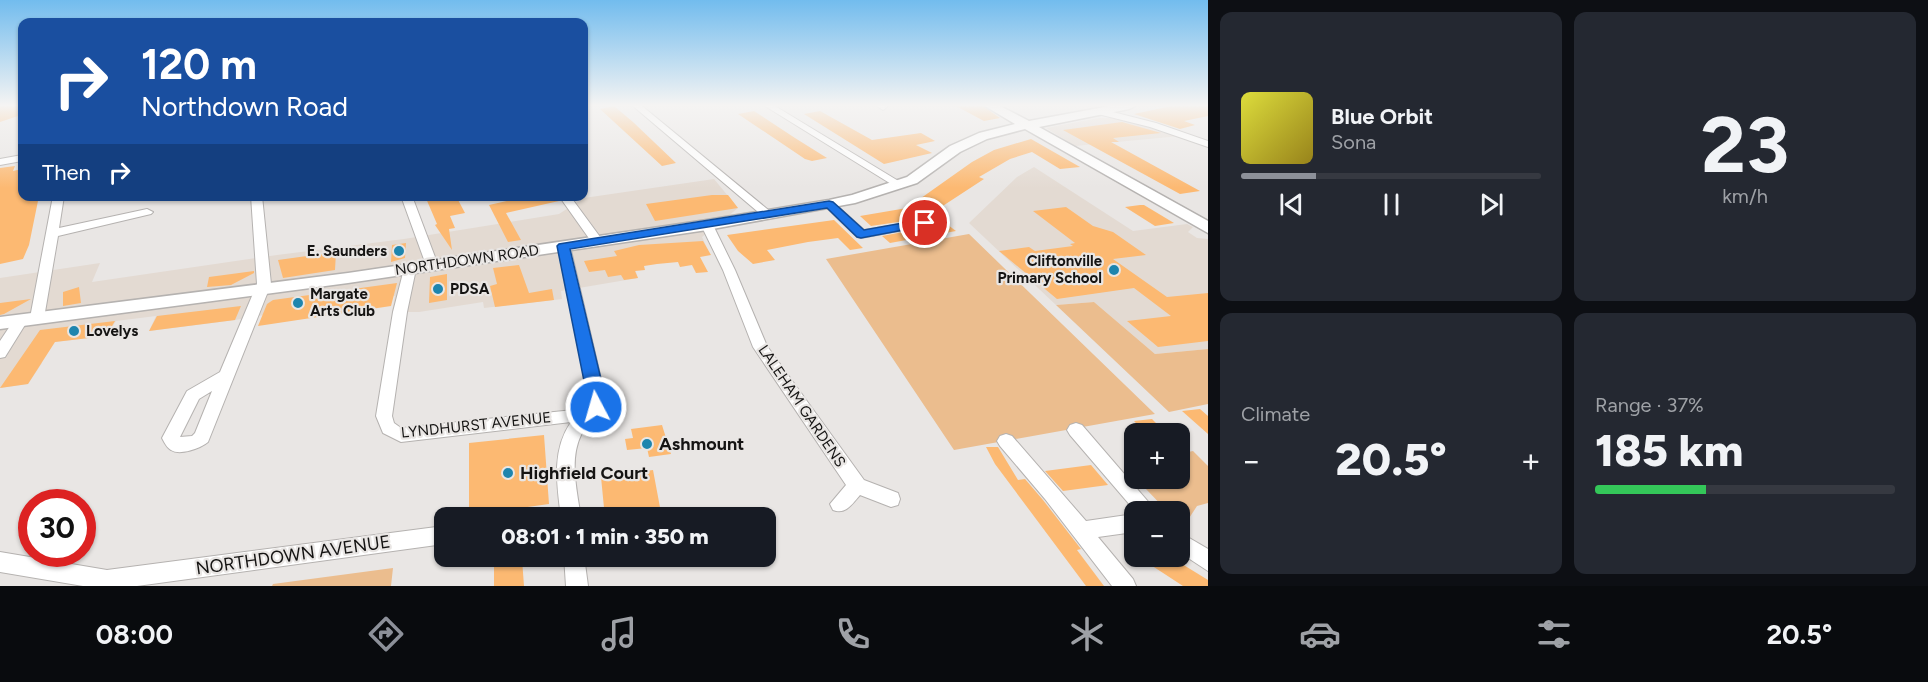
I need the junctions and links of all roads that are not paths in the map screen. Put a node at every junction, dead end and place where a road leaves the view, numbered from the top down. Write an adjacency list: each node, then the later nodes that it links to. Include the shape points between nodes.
1 (670, 133): 16 (street)
2 (814, 133): 9 (street)
3 (992, 133): 9 (main road, NORTHDOWN ROAD, via 955,149)
4 (1043, 133): 19 (main road)
5 (1177, 133): 6 (street)
6 (1208, 144)
7 (18, 159): 8 (street)
8 (0, 162)
9 (900, 185): 14 (main road, NORTHDOWN ROAD)
10 (58, 201): 20 (street)
11 (257, 201): 25 (street, via 264,274)
12 (408, 201): 23 (street)
13 (568, 201): 21 (street)
14 (829, 204): 16 (main road, NORTHDOWN ROAD); 17 (street, via 861,234)
15 (147, 212): 20 (street)
16 (768, 215): 18 (main road, NORTHDOWN ROAD)
17 (925, 223)
18 (707, 225): 21 (main road, NORTHDOWN ROAD); 33 (street, LALEHAM GARDENS, via 760,347)
19 (1208, 228)
20 (54, 232): 26 (street)
21 (597, 241): 22 (main road, NORTHDOWN ROAD)
22 (564, 246): 23 (main road, NORTHDOWN ROAD); 30 (street, via 597,396 596,407)
23 (432, 265): 24 (main road, NORTHDOWN ROAD)
24 (410, 269): 25 (main road, NORTHDOWN ROAD); 30 (street, LYNDHURST AVENUE, via 384,416 392,433)
25 (260, 290): 26 (main road, NORTHDOWN ROAD); 29 (street)
26 (29, 319): 27 (main road, NORTHDOWN ROAD); 28 (street)
27 (0, 323)
28 (0, 353)
29 (226, 375)
30 (585, 415): 37 (street, via 572,434 566,456)
31 (1076, 430): 35 (street)
32 (1006, 441): 39 (street)
33 (857, 486): 34 (street); 36 (street)
34 (891, 500)
35 (1138, 501)
36 (840, 504)
37 (570, 507)
38 (1124, 524): 39 (street)
39 (1082, 530): 46 (street)
40 (434, 536): 43 (street, NORTHDOWN AVENUE, via 107,580)
41 (1190, 549): 42 (street)
42 (1208, 561)
43 (0, 562)
44 (575, 567): 45 (street)
45 (577, 586)
46 (1125, 586)

